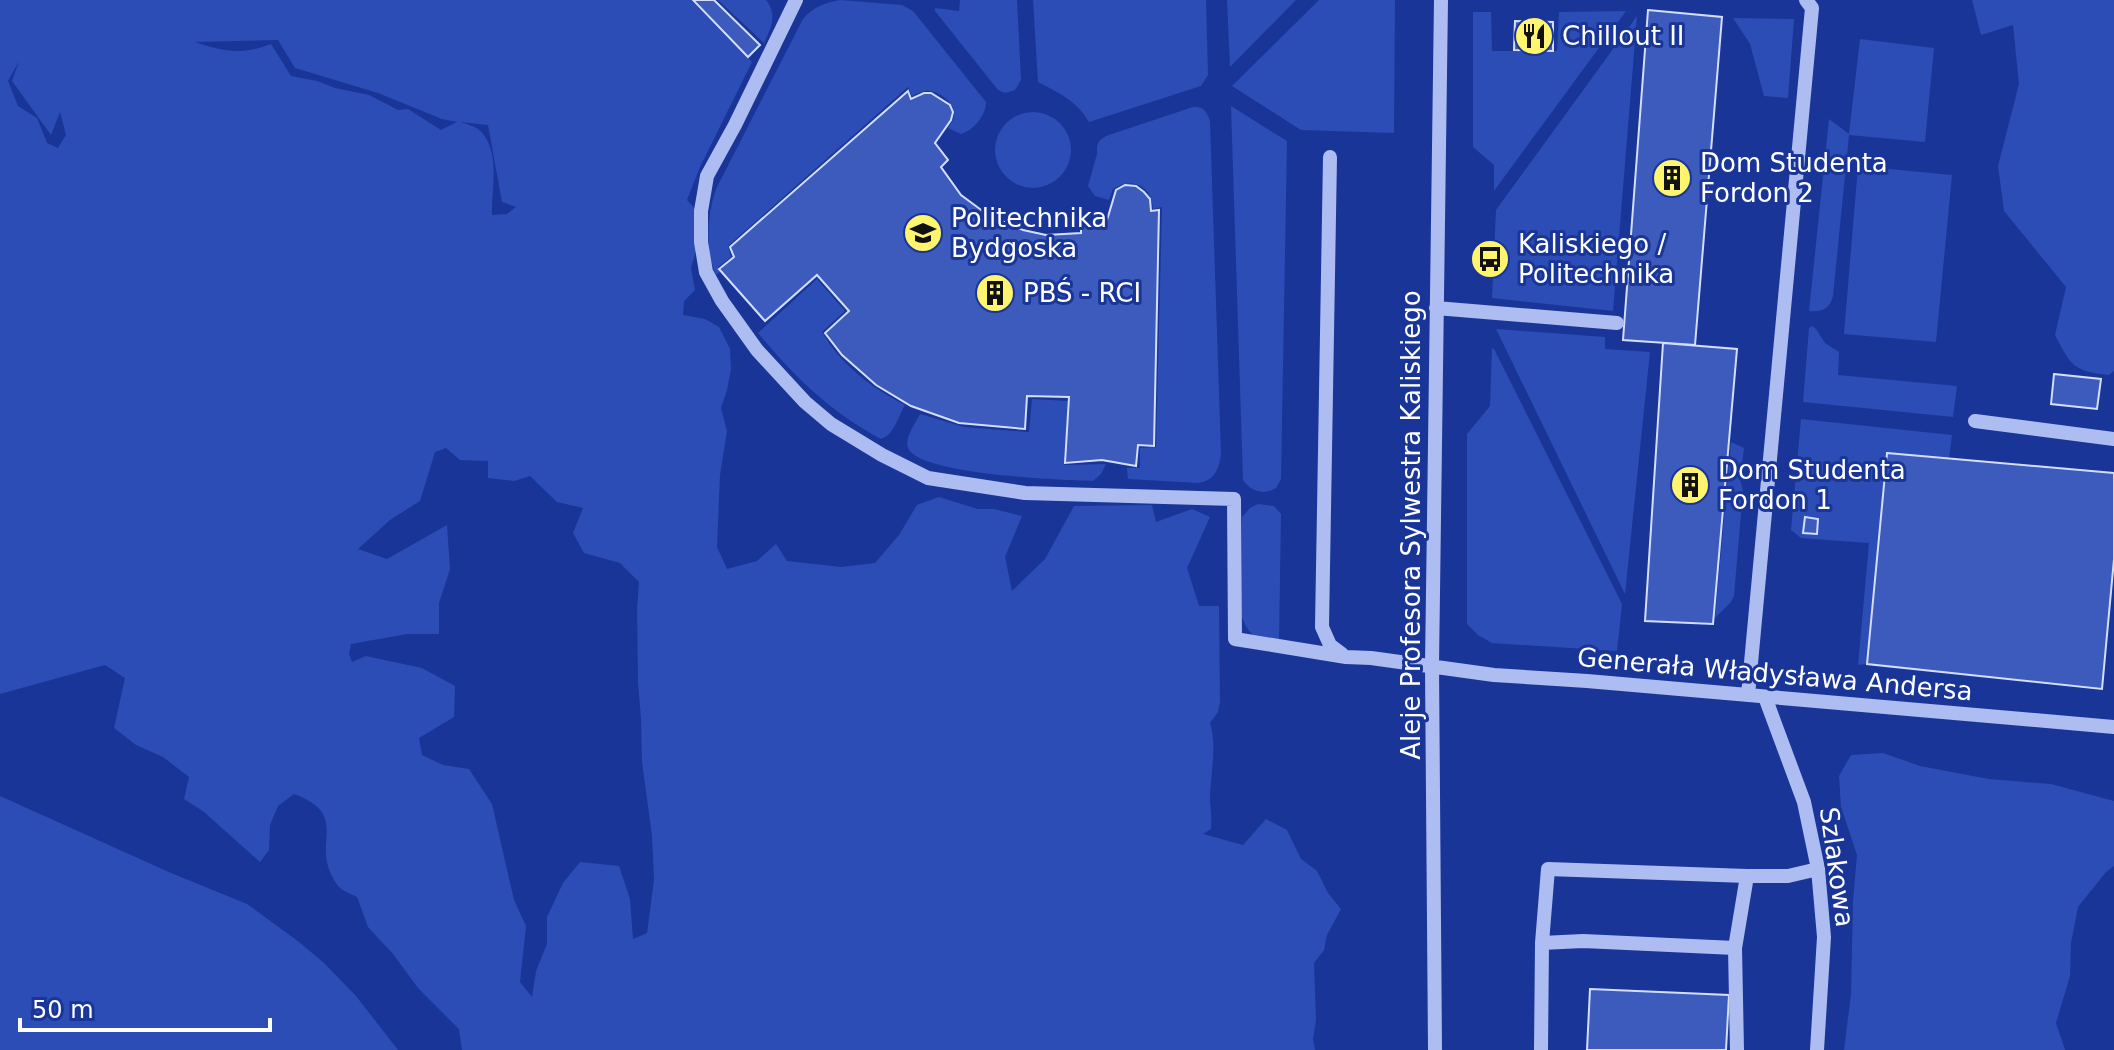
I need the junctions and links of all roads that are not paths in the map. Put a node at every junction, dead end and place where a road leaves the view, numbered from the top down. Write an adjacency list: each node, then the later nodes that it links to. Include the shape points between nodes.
1 (796, 0): 9 (street, Generała Władysława Andersa, via 707,176 701,211 706,272 757,350 831,424 928,478 1025,493 1234,499 1235,639)
2 (1441, 0): 5 (street, Aleje Profesora Sylwestra Kaliskiego)
3 (1806, 0): 11 (street, via 1812,8)
4 (1330, 157): 9 (street, via 1322,627 1330,645)
5 (1436, 308): 6 (street); 10 (street, Aleje Profesora Sylwestra Kaliskiego)
6 (1617, 323)
7 (1975, 421): 8 (street)
8 (2114, 439)
9 (1346, 657): 10 (street, Generała Władysława Andersa)
10 (1432, 666): 11 (street, Generała Władysława Andersa); 18 (street, Aleje Profesora Sylwestra Kaliskiego)
11 (1748, 695): 12 (street, Generała Władysława Andersa)
12 (1765, 697): 13 (street, Generała Władysława Andersa); 14 (street, Szlakowa, via 1804,802)
13 (2114, 727)
14 (1818, 869): 15 (street, via 1788,876); 21 (street, Szlakowa, via 1824,937)
15 (1747, 876): 16 (street, via 1548,869); 17 (street)
16 (1542, 943): 17 (street); 19 (street)
17 (1735, 948): 20 (street)
18 (1435, 1050)
19 (1541, 1050)
20 (1737, 1050)
21 (1817, 1050)

